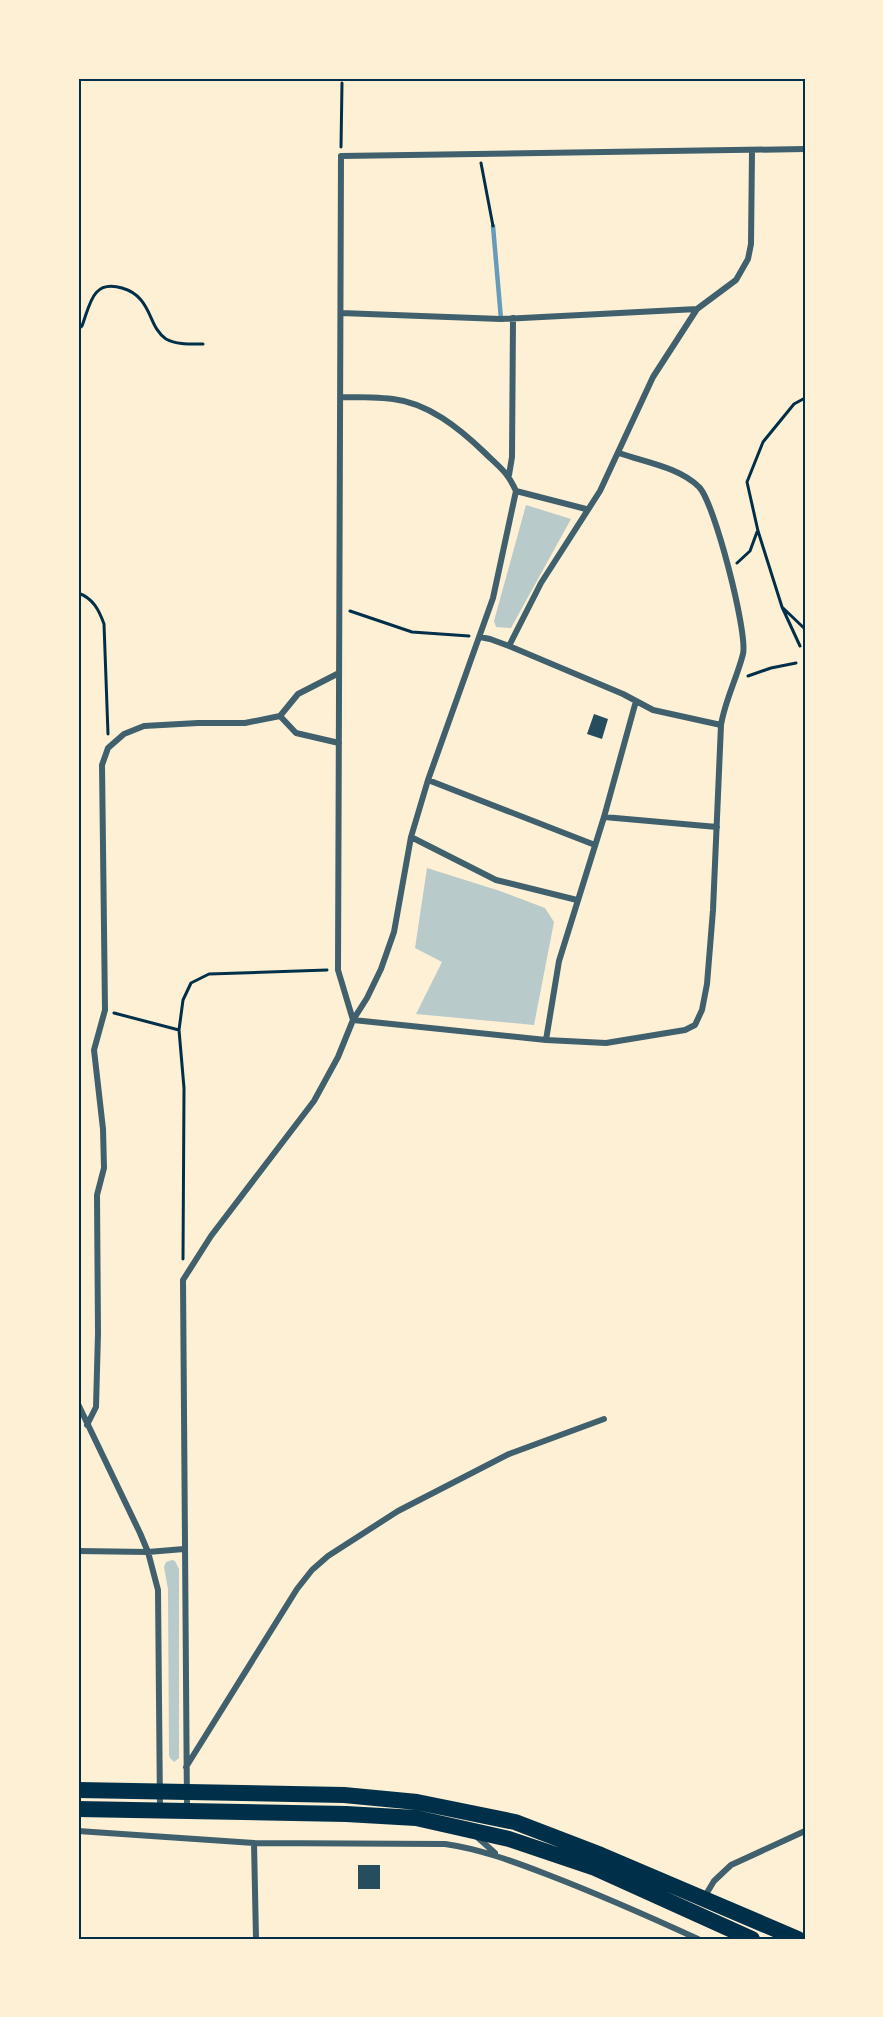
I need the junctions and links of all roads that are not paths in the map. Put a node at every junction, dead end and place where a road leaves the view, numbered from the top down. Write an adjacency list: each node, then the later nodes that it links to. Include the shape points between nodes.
1 (805, 149): 2 (street)
2 (752, 151): 3 (street, via 748,259 736,280); 4 (street, via 341,156)
3 (697, 309): 5 (street); 7 (street, via 653,377)
4 (341, 313): 5 (street); 6 (street)
5 (513, 318): 8 (street)
6 (342, 397): 8 (street, via 394,399 423,408 470,439); 13 (street)
7 (619, 453): 10 (street); 16 (street, via 679,473 707,498 738,607 744,652)
8 (509, 475): 9 (street)
9 (516, 491): 10 (street); 11 (street, via 493,598)
10 (586, 510): 12 (street, via 541,583)
11 (480, 637): 12 (street); 18 (street)
12 (509, 646): 14 (street)
13 (339, 673): 15 (street, via 298,694); 17 (street)
14 (636, 701): 16 (street, via 653,710); 19 (street)
15 (280, 716): 17 (street, via 296,733); 28 (street, via 245,723 144,726 124,734 108,748 102,765 105,1010 94,1050 104,1168 97,1195 96,1407)
16 (721, 724): 20 (street)
17 (339, 743): 24 (street, via 338,970)
18 (428, 780): 21 (street); 22 (street)
19 (604, 817): 20 (street); 22 (street)
20 (717, 827): 25 (street, via 707,984 695,1025 606,1043)
21 (411, 837): 23 (street, via 496,880); 24 (street, via 394,932 381,969)
22 (596, 845): 23 (street)
23 (577, 900): 25 (street, via 559,961)
24 (353, 1020): 25 (street); 29 (street, via 314,1101 211,1236 183,1280)
25 (546, 1040)
26 (78, 1404): 28 (street)
27 (604, 1419): 32 (street, via 509,1454 398,1511 328,1556 297,1589)
28 (87, 1425): 31 (street)
29 (184, 1549): 31 (street); 32 (street)
30 (78, 1551): 31 (street)
31 (148, 1552): 34 (street, via 158,1590)
32 (186, 1768): 35 (street)
33 (78, 1790): 34 (highway)
34 (160, 1790): 35 (highway); 38 (street)
35 (186, 1791): 37 (street); 44 (highway, via 372,1797 464,1810 515,1822)
36 (78, 1809): 38 (highway)
37 (187, 1810): 38 (highway); 39 (highway, via 416,1818)
38 (160, 1811)
39 (466, 1828): 43 (street); 47 (highway, via 595,1868)
40 (78, 1831): 42 (street)
41 (805, 1831): 44 (street, via 731,1865 714,1881)
42 (254, 1843): 43 (street, via 445,1844); 45 (street)
43 (499, 1856): 46 (street)
44 (704, 1898): 48 (highway)
45 (256, 1939)
46 (698, 1939)
47 (752, 1939)
48 (798, 1939)

